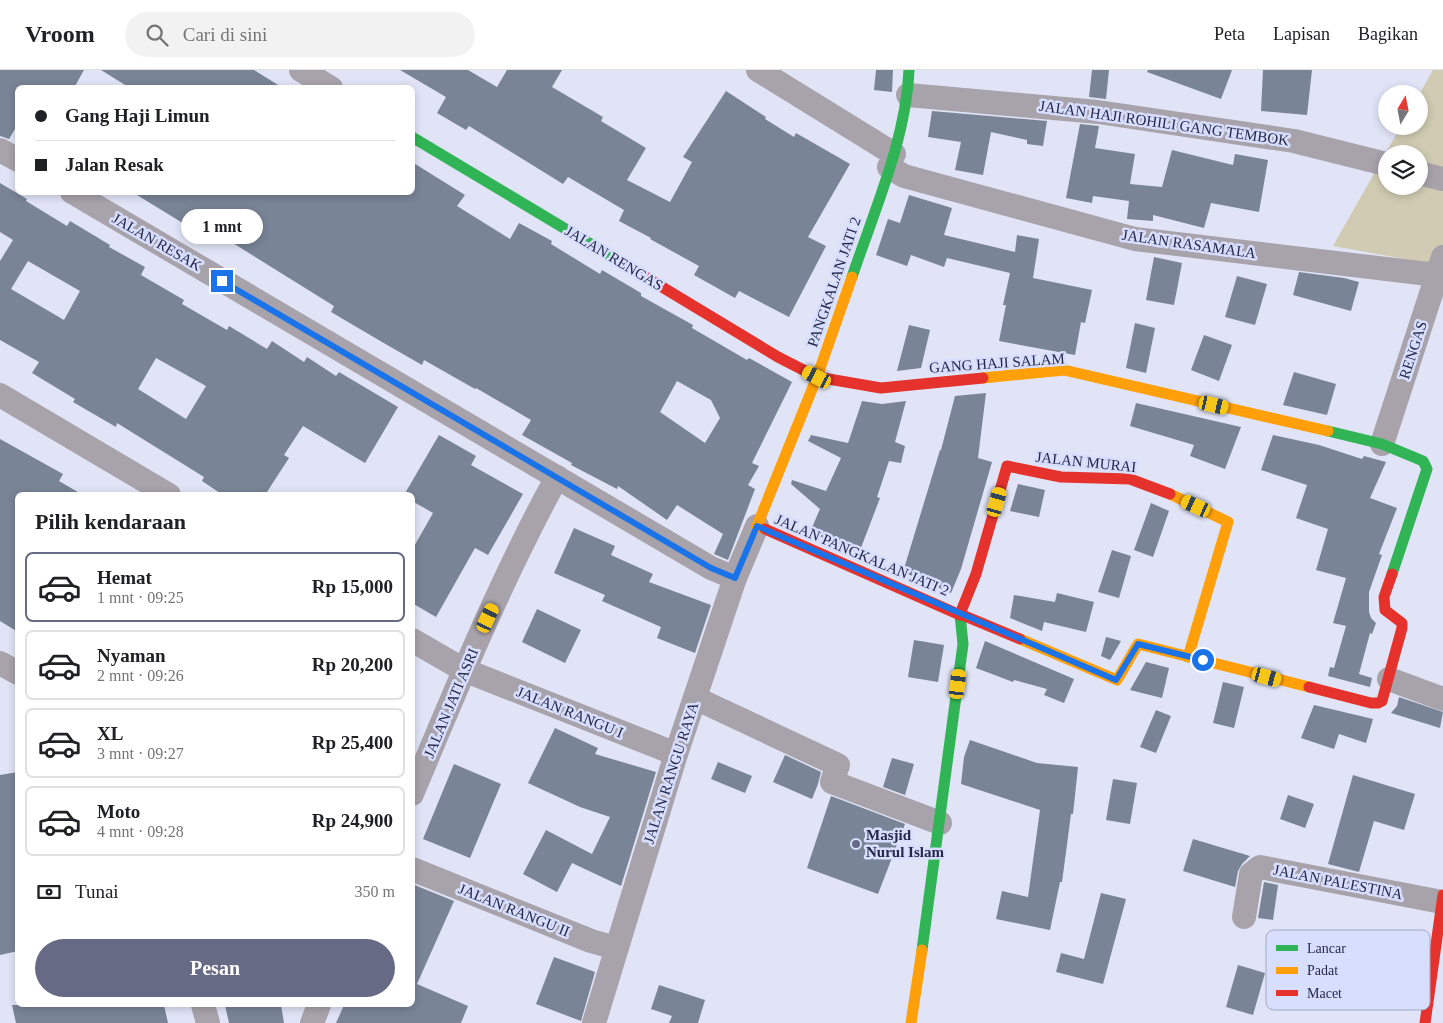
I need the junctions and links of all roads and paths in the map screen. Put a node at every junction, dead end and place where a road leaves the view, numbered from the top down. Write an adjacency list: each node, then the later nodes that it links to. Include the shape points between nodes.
1 (302, 70): 4 (street)
2 (758, 70): 9 (street, JALAN RASAMALA)
3 (909, 70): 5 (street, PANGKALAN JATI 2)
4 (325, 85)
5 (908, 95): 9 (street, PANGKALAN JATI 2); 10 (street, JALAN HAJI ROHILI GANG TEMBOK, via 1098,112 1294,141)
6 (415, 139): 15 (street, JALAN RENGAS, via 778,357)
7 (0, 150): 8 (street)
8 (15, 158)
9 (892, 160): 14 (street, JALAN RASAMALA, via 904,176 1136,239); 15 (street, PANGKALAN JATI 2)
10 (1378, 162)
11 (1428, 175): 12 (street)
12 (1443, 179)
13 (77, 195): 18 (street, JALAN RESAK)
14 (1440, 266): 17 (street, RENGAS)
15 (817, 377): 17 (street, GANG HAJI SALAM, via 881,388 1064,370); 20 (street, PANGKALAN JATI 2)
16 (0, 395): 19 (street)
17 (1382, 444): 28 (street, GANG HAJI SALAM, via 1423,461 1427,469 1384,597 1385,610 1402,623)
18 (557, 477): 21 (street, JALAN RESAK, via 711,568); 26 (street, JALAN JATI ASRI)
19 (164, 492)
20 (757, 526): 21 (street, JALAN RANGU RAYA); 22 (street, JALAN PANGKALAN JATI 2)
21 (735, 578): 29 (street, JALAN RANGU RAYA)
22 (960, 614): 24 (street, via 1116,680 1138,644); 24 (street, JALAN MURAI, via 976,574 1007,466 1061,477 1130,479 1164,491 1228,522); 33 (street, JALAN PANGKALAN JATI 2, via 964,644)
23 (415, 642): 26 (street, JALAN RANGU I)
24 (1188, 657): 28 (street, via 1371,703 1382,700)
25 (0, 663): 27 (street)
26 (464, 670): 31 (street, JALAN RANGU I); 32 (street, JALAN JATI ASRI)
27 (15, 671)
28 (1389, 679): 30 (street)
29 (695, 698): 31 (street, JALAN RANGU RAYA); 33 (street, via 838,765 832,782)
30 (1443, 699)
31 (676, 754): 37 (street, JALAN RANGU RAYA)
32 (415, 787)
33 (940, 823): 45 (street, JALAN PANGKALAN JATI 2)
34 (415, 870): 37 (street, JALAN RANGU II)
35 (1442, 899): 36 (street, JALAN PALESTINA, via 1260,867 1251,874); 38 (street)
36 (1244, 917)
37 (616, 948): 44 (street, JALAN RANGU RAYA)
38 (1430, 989)
39 (204, 1007): 42 (street)
40 (318, 1007): 43 (street)
41 (1428, 1010): 46 (street)
42 (208, 1023)
43 (312, 1023)
44 (594, 1023)
45 (911, 1023)
46 (1426, 1023)

